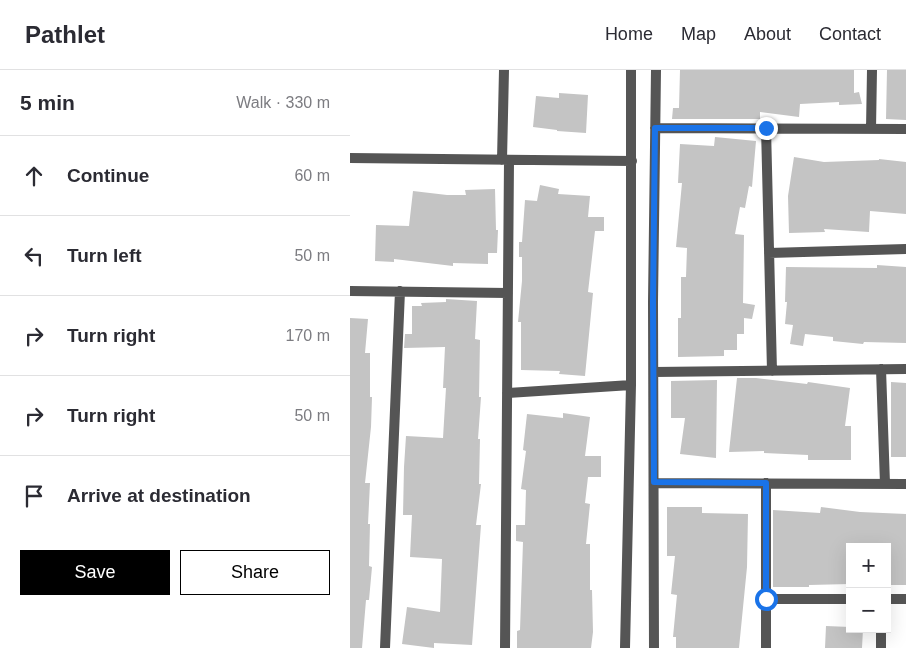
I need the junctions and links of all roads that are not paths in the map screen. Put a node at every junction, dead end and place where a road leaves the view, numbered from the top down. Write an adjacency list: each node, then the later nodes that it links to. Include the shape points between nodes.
1 (504, 70): 10 (street)
2 (631, 70): 11 (street)
3 (656, 70): 5 (street)
4 (872, 70): 8 (street)
5 (655, 128): 6 (street); 20 (street)
6 (766, 128): 8 (street); 13 (street)
7 (906, 128): 8 (street)
8 (870, 129)
9 (350, 158): 10 (street)
10 (505, 160): 11 (street); 16 (street)
11 (632, 161): 21 (street)
12 (906, 250): 13 (street)
13 (769, 253): 19 (street)
14 (350, 291): 15 (street)
15 (400, 291): 16 (street); 32 (street)
16 (508, 293): 22 (street)
17 (881, 369): 18 (street); 19 (street); 25 (street)
18 (906, 369)
19 (772, 370): 20 (street)
20 (654, 372): 23 (street)
21 (631, 385): 22 (street); 34 (street)
22 (507, 393): 33 (street)
23 (654, 482): 24 (street); 35 (street)
24 (766, 483): 25 (street); 27 (street)
25 (885, 484): 26 (street)
26 (906, 484)
27 (766, 599): 28 (street); 36 (street)
28 (846, 599)
29 (891, 599): 30 (street)
30 (906, 599)
31 (881, 633): 37 (street)
32 (385, 648)
33 (505, 648)
34 (626, 648)
35 (654, 648)
36 (766, 648)
37 (881, 648)

